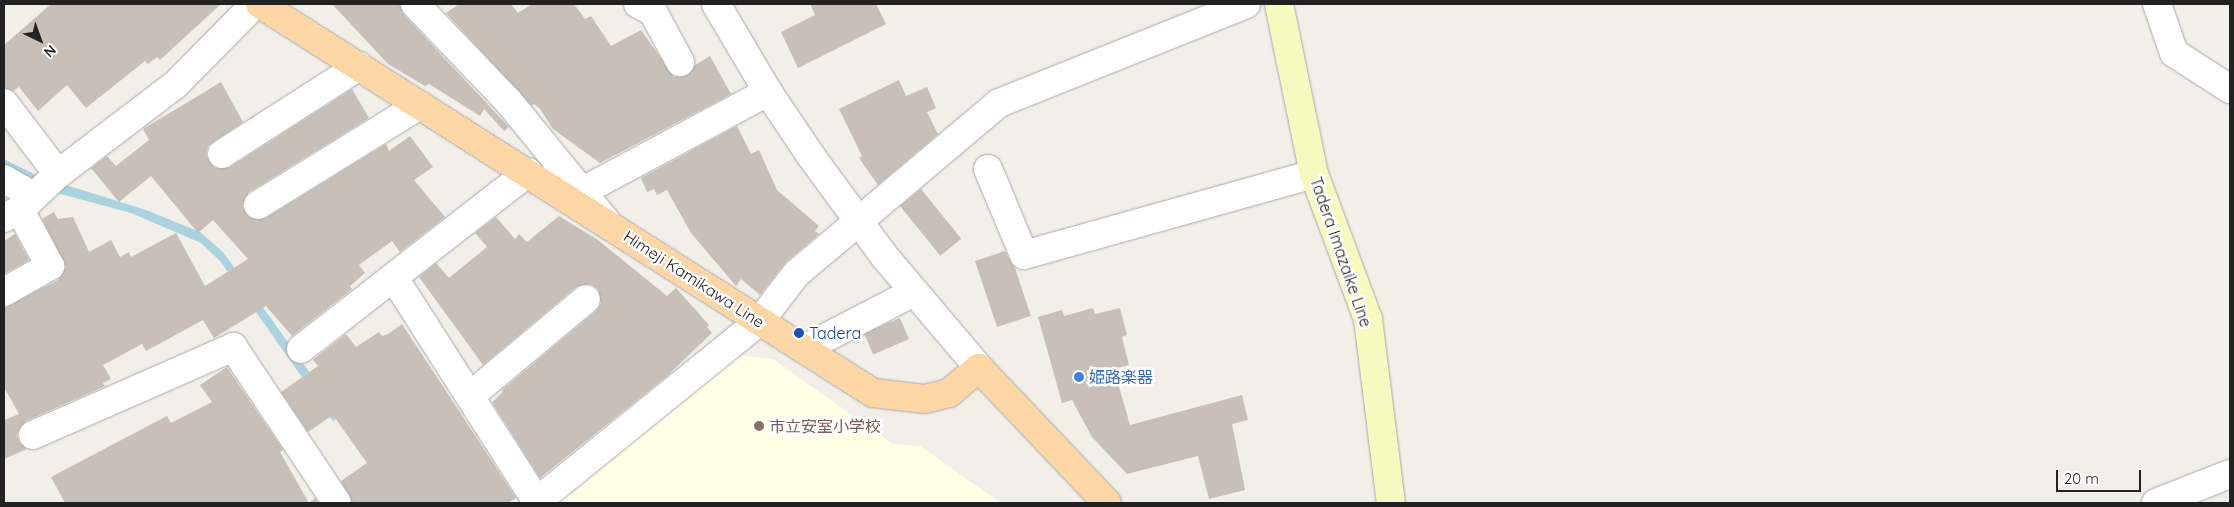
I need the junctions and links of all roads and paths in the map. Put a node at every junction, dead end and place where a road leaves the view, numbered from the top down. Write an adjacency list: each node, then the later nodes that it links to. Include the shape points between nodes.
1 (255, 4): 18 (street, via 175,85)
2 (260, 4): 10 (main road, Himeji Kamikawa Line)
3 (415, 4): 21 (street, via 509,102)
4 (716, 4): 12 (street)
5 (1246, 4): 24 (street, via 999,103)
6 (1279, 4): 19 (main road, Tadera Imazaike Line)
7 (2157, 4): 11 (street, via 2174,53)
8 (652, 7): 9 (street)
9 (680, 62)
10 (359, 66): 14 (main road, Himeji Kamikawa Line); 15 (street)
11 (2230, 89)
12 (768, 92): 21 (street); 24 (street)
13 (4, 103): 18 (street)
14 (420, 105): 17 (main road, Himeji Kamikawa Line); 22 (street)
15 (222, 154)
16 (988, 169): 19 (street, via 1024,255)
17 (528, 172): 25 (main road, Himeji Kamikawa Line); 26 (street)
18 (58, 174): 23 (street)
19 (1314, 174): 40 (main road, Tadera Imazaike Line, via 1368,319)
20 (4, 179): 23 (street)
21 (583, 191): 25 (street)
22 (258, 205)
23 (19, 208): 27 (street, via 50,266)
24 (858, 222): 28 (street); 30 (street, via 796,274)
25 (608, 224): 30 (main road, Himeji Kamikawa Line)
26 (394, 278): 31 (street); 34 (street)
27 (4, 292)
28 (914, 292): 32 (street); 33 (street)
29 (586, 299): 34 (street)
30 (760, 321): 32 (main road, Himeji Kamikawa Line); 38 (street)
31 (301, 349)
32 (804, 349): 33 (main road, Himeji Kamikawa Line, via 873,393 895,397 925,399 949,393)
33 (979, 368): 39 (main road)
34 (470, 396): 38 (street)
35 (33, 435): 37 (street, via 233,347)
36 (2230, 474): 41 (street)
37 (337, 503)
38 (536, 503)
39 (1107, 503)
40 (1391, 503)
41 (2156, 503)

